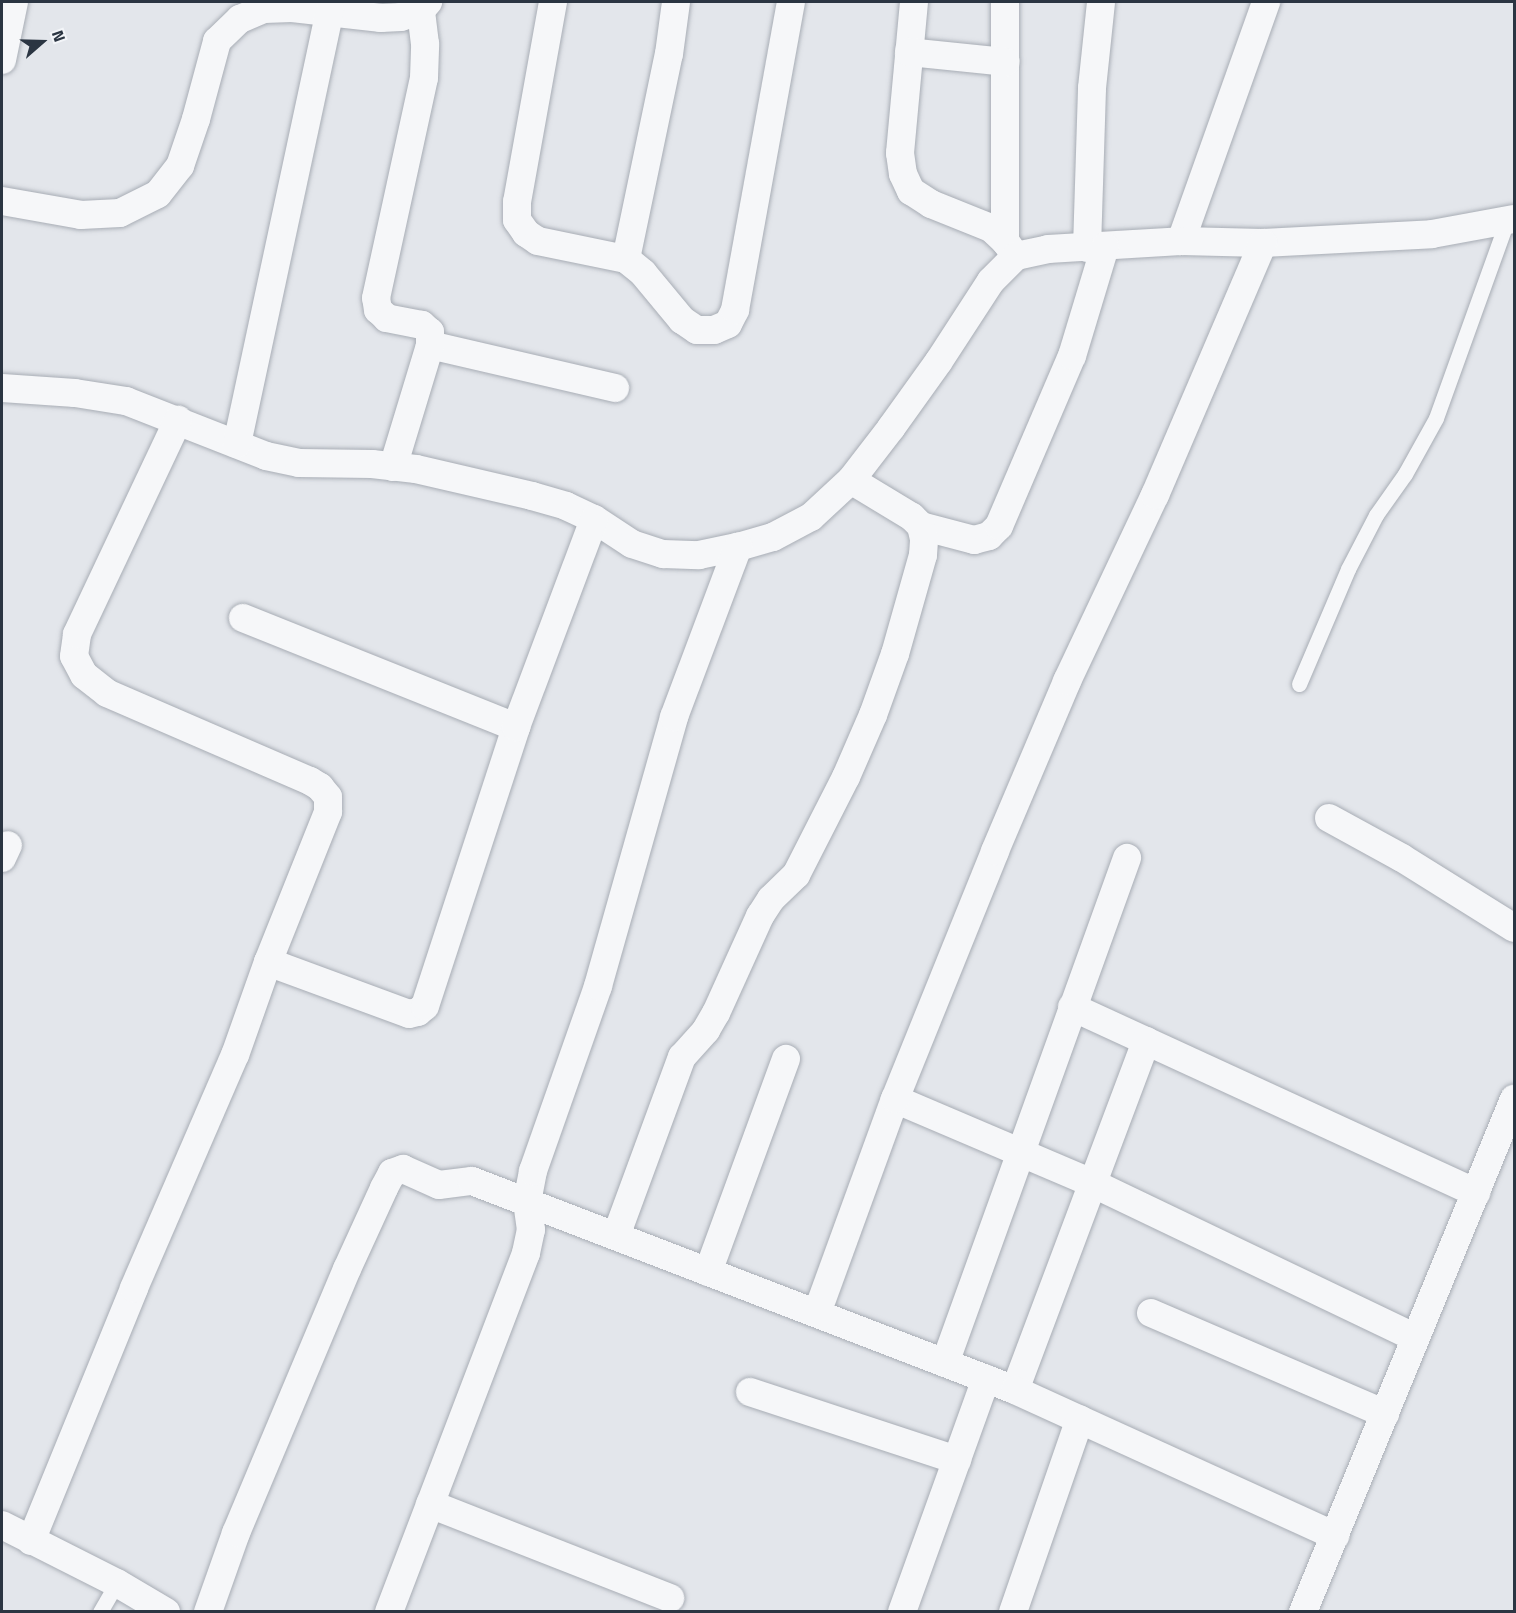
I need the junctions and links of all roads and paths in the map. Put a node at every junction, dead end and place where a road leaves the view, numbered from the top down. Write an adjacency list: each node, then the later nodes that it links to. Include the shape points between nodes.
1 (14, 2): 12 (street)
2 (553, 2): 20 (street, via 517,220 537,241)
3 (676, 2): 20 (street, via 669,54)
4 (791, 2): 20 (street, via 735,310 728,324 714,330 698,330 682,320 643,273)
5 (914, 2): 11 (street)
6 (1005, 2): 13 (street)
7 (1101, 2): 18 (street, via 1092,88)
8 (1266, 2): 16 (street)
9 (424, 6): 10 (street, via 401,17); 21 (street, via 424,78 376,298 378,310 387,318 422,325 430,332)
10 (330, 11): 14 (street, via 264,9 240,19 217,41 180,166 158,195 120,213 81,215); 25 (street)
11 (909, 52): 13 (street); 19 (street, via 900,153 911,191 931,204 991,228)
12 (2, 60)
13 (1005, 62): 19 (street)
14 (2, 201)
15 (1511, 220): 17 (street, via 1432,234); 32 (lane, via 1436,418 1405,474 1376,515)
16 (1181, 241): 17 (street); 18 (street)
17 (1263, 243): 41 (street, via 1155,495 1067,681)
18 (1096, 247): 19 (street); 29 (street, via 1072,356 999,526 989,536 974,540)
19 (1010, 248): 27 (street, via 939,361)
20 (626, 259)
21 (430, 345): 23 (street); 26 (street)
22 (2, 388): 24 (street, via 126,401)
23 (615, 388)
24 (178, 420): 25 (street); 37 (street, via 77,634 74,656 84,675 107,693 310,781 327,797 328,812)
25 (237, 444): 26 (street, via 298,464 331,462)
26 (393, 467): 28 (street, via 531,496)
27 (851, 480): 29 (street); 30 (street, via 811,517 773,537)
28 (594, 519): 30 (street, via 632,544 663,554 699,555); 33 (street)
29 (921, 526): 47 (street, via 923,555 873,715 796,875 760,916 716,1013 682,1057)
30 (738, 548): 46 (street, via 674,717 598,986 533,1171)
31 (243, 618): 33 (street)
32 (1299, 684)
33 (516, 727): 37 (street, via 425,1006 409,1014)
34 (1329, 818): 36 (street)
35 (1127, 858): 38 (street)
36 (1515, 928)
37 (268, 962): 62 (street, via 231,1065 134,1288)
38 (1072, 1007): 39 (street); 43 (street)
39 (1146, 1041): 44 (street); 45 (street)
40 (786, 1059): 48 (street)
41 (895, 1099): 43 (street); 49 (street)
42 (1515, 1100): 45 (street)
43 (1018, 1152): 44 (street); 52 (street)
44 (1090, 1182): 51 (street); 54 (street)
45 (1476, 1193): 51 (street)
46 (527, 1202): 47 (street); 59 (street, via 531,1230 526,1253); 67 (street, via 472,1181 446,1186 404,1169 392,1173 308,1361)
47 (616, 1236): 48 (street)
48 (708, 1272): 49 (street)
49 (818, 1313): 52 (street)
50 (1151, 1313): 56 (street)
51 (1415, 1338): 56 (street)
52 (945, 1363): 53 (street)
53 (986, 1379): 54 (street); 58 (street)
54 (1015, 1389): 57 (street)
55 (750, 1392): 58 (street)
56 (1385, 1414): 61 (street)
57 (1080, 1419): 61 (street); 70 (street)
58 (957, 1460): 69 (street)
59 (430, 1504): 64 (street); 68 (street)
60 (2, 1526): 62 (street)
61 (1335, 1536): 71 (street)
62 (31, 1541): 63 (street)
63 (117, 1583): 65 (lane); 66 (street)
64 (670, 1598)
65 (100, 1611)
66 (166, 1611)
67 (207, 1611)
68 (389, 1611)
69 (902, 1611)
70 (1013, 1611)
71 (1303, 1611)

